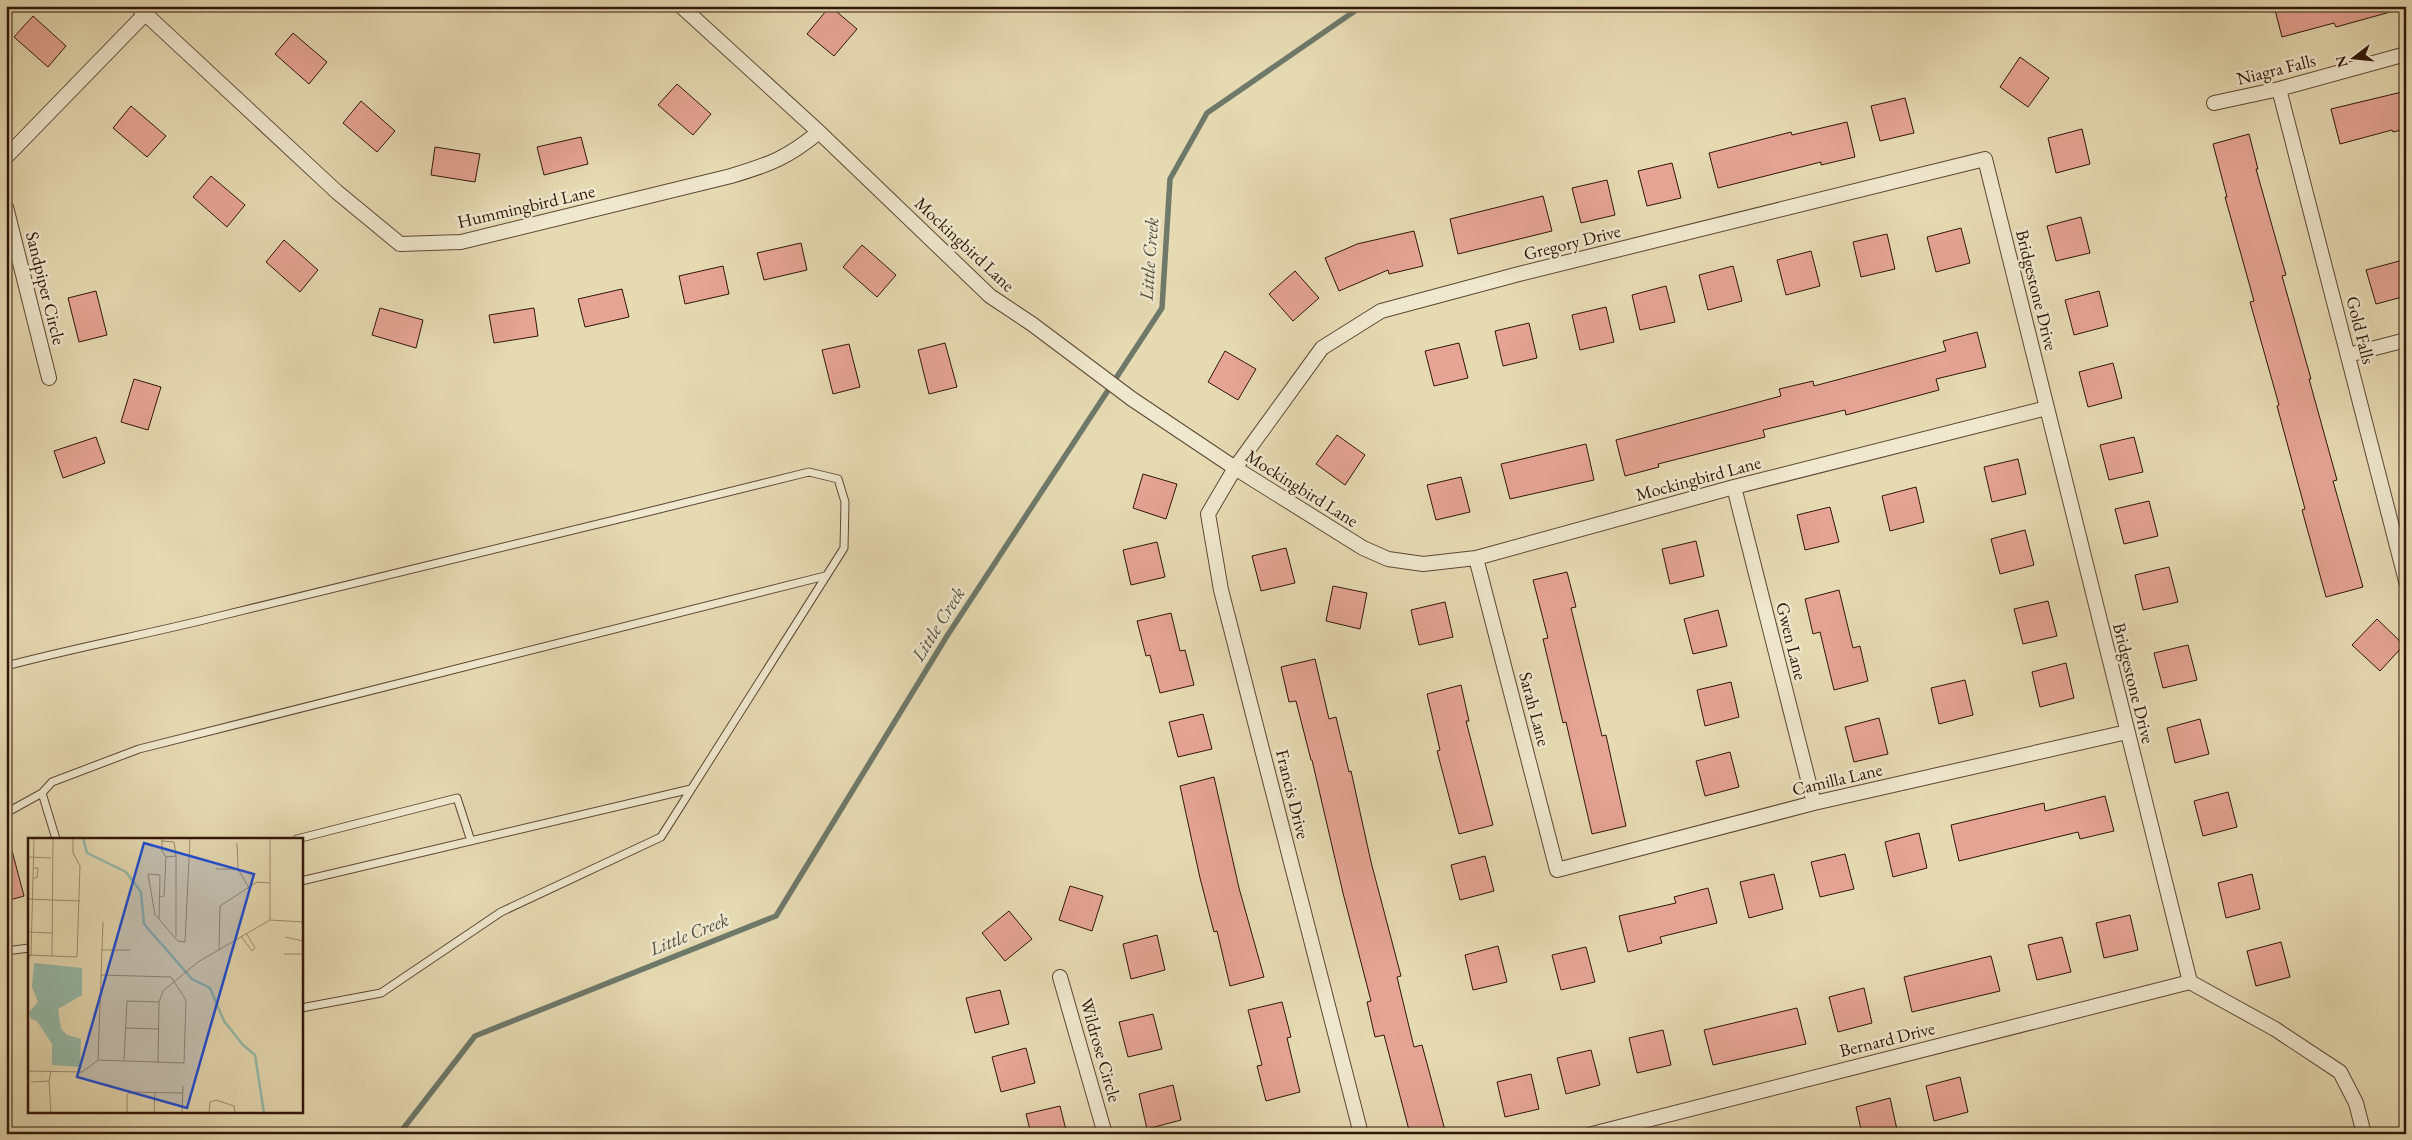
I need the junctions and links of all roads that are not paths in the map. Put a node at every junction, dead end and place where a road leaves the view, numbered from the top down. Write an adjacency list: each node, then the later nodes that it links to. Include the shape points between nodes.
1 (681, 6): 6 (street, Mockingbird Lane)
2 (142, 10): 6 (street, Hummingbird Lane, via 336,192 400,244 461,242 731,176 769,165 793,153); 7 (street)
3 (2406, 54): 4 (street, Niagra Falls)
4 (2279, 89): 5 (street, Niagra Falls); 11 (street, Gold Falls)
5 (2214, 103)
6 (820, 132): 14 (street, Mockingbird Lane, via 990,296 1087,363 1132,399)
7 (6, 157)
8 (1985, 160): 13 (street, Bridgestone Drive); 14 (street, Gregory Drive, via 1381,311 1322,348)
9 (6, 207): 12 (street, Sandpiper Circle)
10 (2406, 340): 11 (street)
11 (2348, 355): 18 (street, Gold Falls)
12 (49, 378)
13 (2047, 408): 15 (street, Mockingbird Lane); 20 (street, Bridgestone Drive)
14 (1235, 468): 16 (street, Mockingbird Lane, via 1363,548 1388,559 1423,564); 36 (street, Francis Drive, via 1208,514 1221,590)
15 (1734, 487): 16 (street, Mockingbird Lane); 23 (street, Gwen Lane)
16 (1476, 558): 28 (street, Sarah Lane)
17 (825, 576): 19 (lane, via 844,548 845,502 838,479 809,472 530,542); 21 (lane); 22 (lane, via 139,749 52,782)
18 (2406, 581)
19 (6, 666)
20 (2127, 732): 23 (street, Camilla Lane); 33 (street, Bridgestone Drive)
21 (691, 789): 27 (lane); 34 (lane, via 661,838 501,912 380,993)
22 (42, 793): 24 (lane); 25 (lane)
23 (1814, 803): 28 (street, Camilla Lane)
24 (6, 813)
25 (56, 838)
26 (301, 838): 27 (lane, via 457,798)
27 (471, 841): 29 (lane)
28 (1557, 870)
29 (302, 881)
30 (28, 948): 31 (lane)
31 (6, 951)
32 (1060, 977): 35 (street, Wildrose Circle)
33 (2190, 982): 37 (street, Bernard Drive); 38 (street, via 2275,1029 2340,1072 2356,1103)
34 (302, 1008)
35 (1105, 1134)
36 (1361, 1134)
37 (1592, 1134)
38 (2364, 1134)

